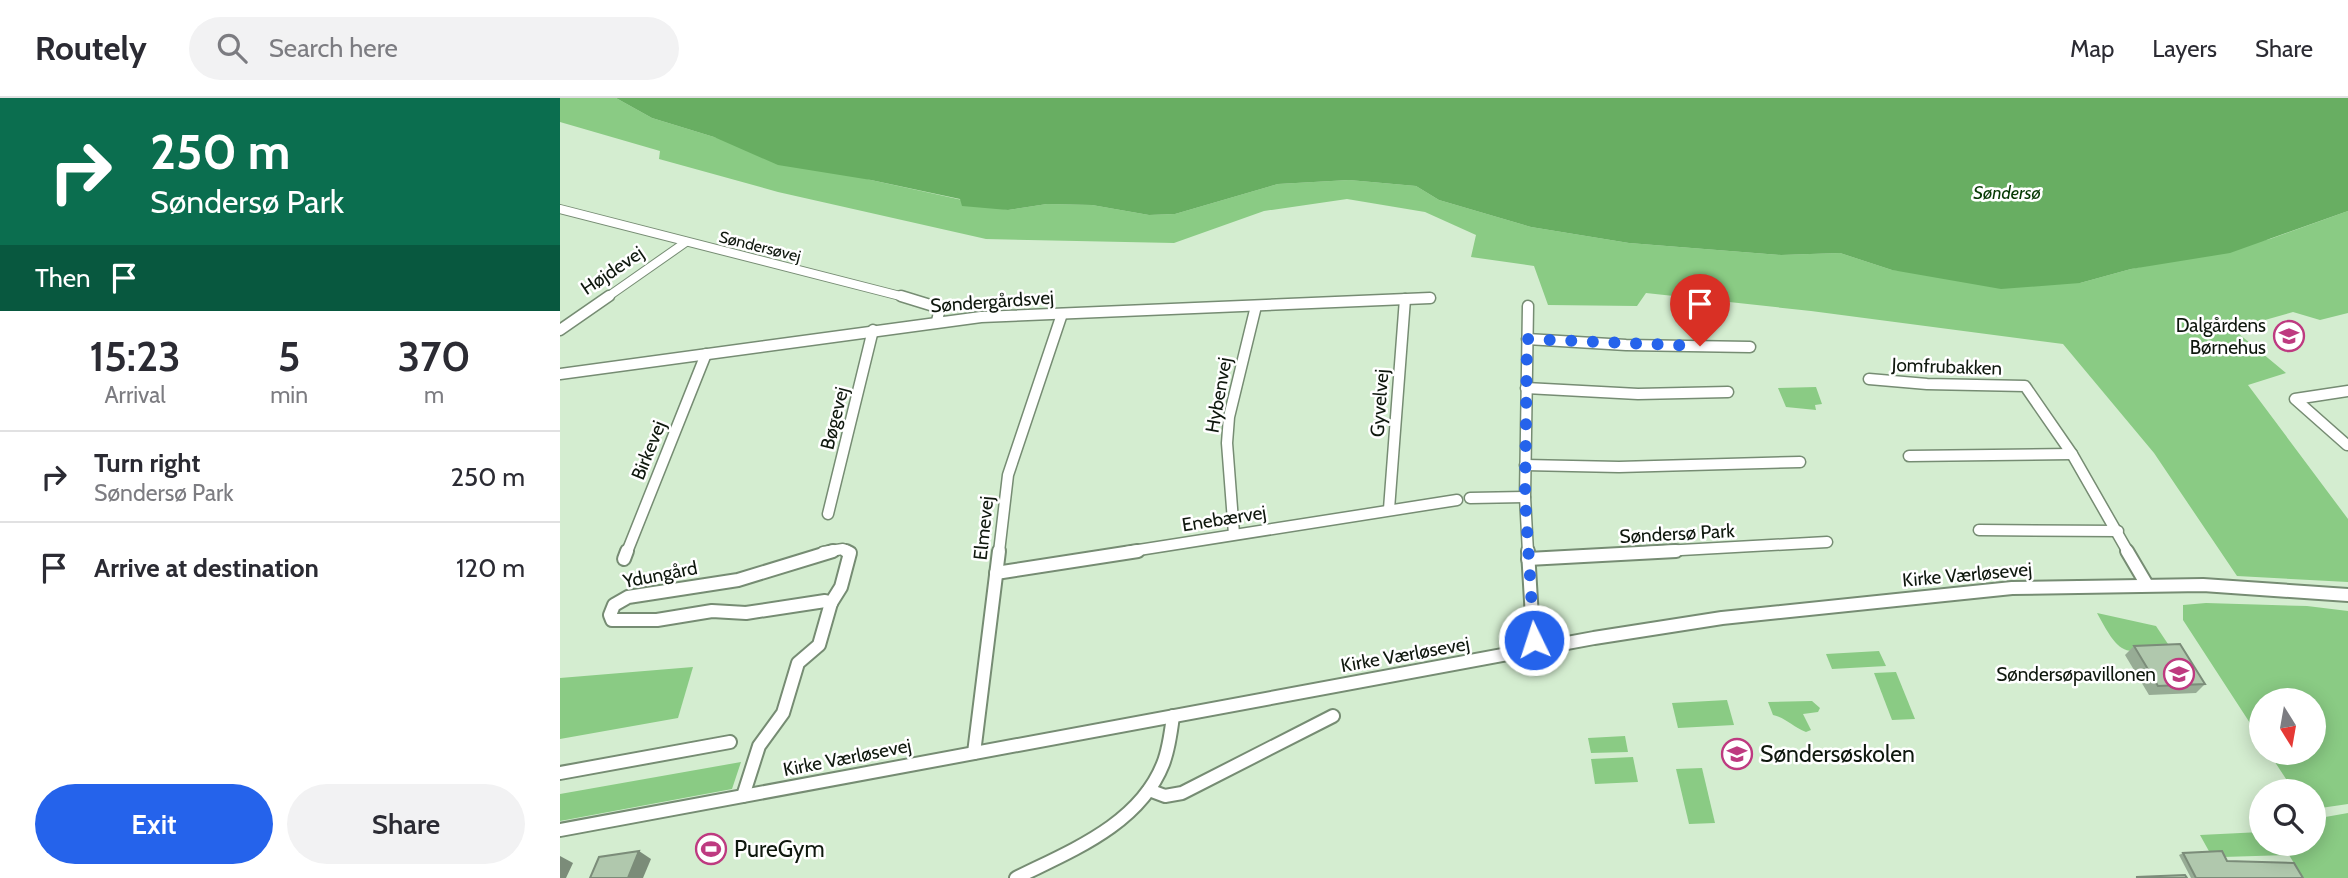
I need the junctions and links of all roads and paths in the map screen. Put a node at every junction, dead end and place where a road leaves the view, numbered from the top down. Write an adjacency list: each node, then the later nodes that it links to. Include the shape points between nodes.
1 (563, 212): 2 (street, Søndersøvej)
2 (686, 242): 8 (street, Søndersøvej, via 933,304 940,309); 9 (street, Højdevej)
3 (1430, 298): 4 (street, Søndergårdsvej)
4 (1405, 299): 5 (street, Søndergårdsvej); 25 (street, Gyvelvej)
5 (1256, 306): 7 (street, Søndergårdsvej); 29 (street, Hybenvej, via 1229,417)
6 (1528, 306): 11 (street)
7 (1062, 314): 8 (street, Søndergårdsvej); 33 (street, Elmevej, via 1008,475)
8 (937, 321): 10 (street, Søndergårdsvej)
9 (560, 330)
10 (873, 330): 13 (street, Søndergårdsvej); 26 (street, Bøgevej)
11 (1527, 339): 12 (street); 16 (street)
12 (1750, 347)
13 (706, 354): 14 (street, Søndergårdsvej); 31 (street, Birkevej)
14 (560, 374)
15 (1869, 379): 20 (street, Jomfrubakken, via 2025,386)
16 (1526, 388): 18 (street, via 1638,394); 23 (street)
17 (2348, 391): 19 (street, via 2295,399)
18 (1728, 392)
19 (2344, 447)
20 (2072, 454): 21 (street); 28 (street, Jomfrubakken)
21 (1909, 456)
22 (1800, 462): 23 (street)
23 (1525, 465): 24 (street)
24 (1525, 497): 25 (street, Enebærvej); 32 (street)
25 (1389, 509): 29 (street, Enebærvej)
26 (828, 514)
27 (1979, 530): 28 (street)
28 (2118, 531): 34 (street, Jomfrubakken)
29 (1234, 534): 33 (street, Enebærvej)
30 (1827, 542): 32 (street, Søndersø Park)
31 (624, 559)
32 (1528, 559): 37 (street)
33 (996, 573): 41 (street, Elmevej)
34 (2147, 585): 35 (street, Kirke Værløsevej); 37 (street, Kirke Værløsevej, via 2012,588 1812,608 1722,618)
35 (2348, 595)
36 (831, 603): 36 (street, Ydungård, via 841,587 850,553 843,549 738,580 628,597 614,605 610,615 612,620 643,620); 44 (street, Ydungård, via 819,645 798,663 783,713 754,758)
37 (1534, 651): 38 (street, Kirke Værløsevej)
38 (1172, 716): 41 (street, Kirke Værløsevej); 43 (street, via 1168,749)
39 (1334, 716): 43 (street, via 1182,793 1160,797)
40 (730, 743): 42 (street)
41 (974, 753): 44 (street, Kirke Værløsevej)
42 (560, 773)
43 (1149, 790): 46 (street, via 1126,816 1103,832)
44 (743, 796): 45 (street, Kirke Værløsevej)
45 (560, 830)
46 (1016, 878)

